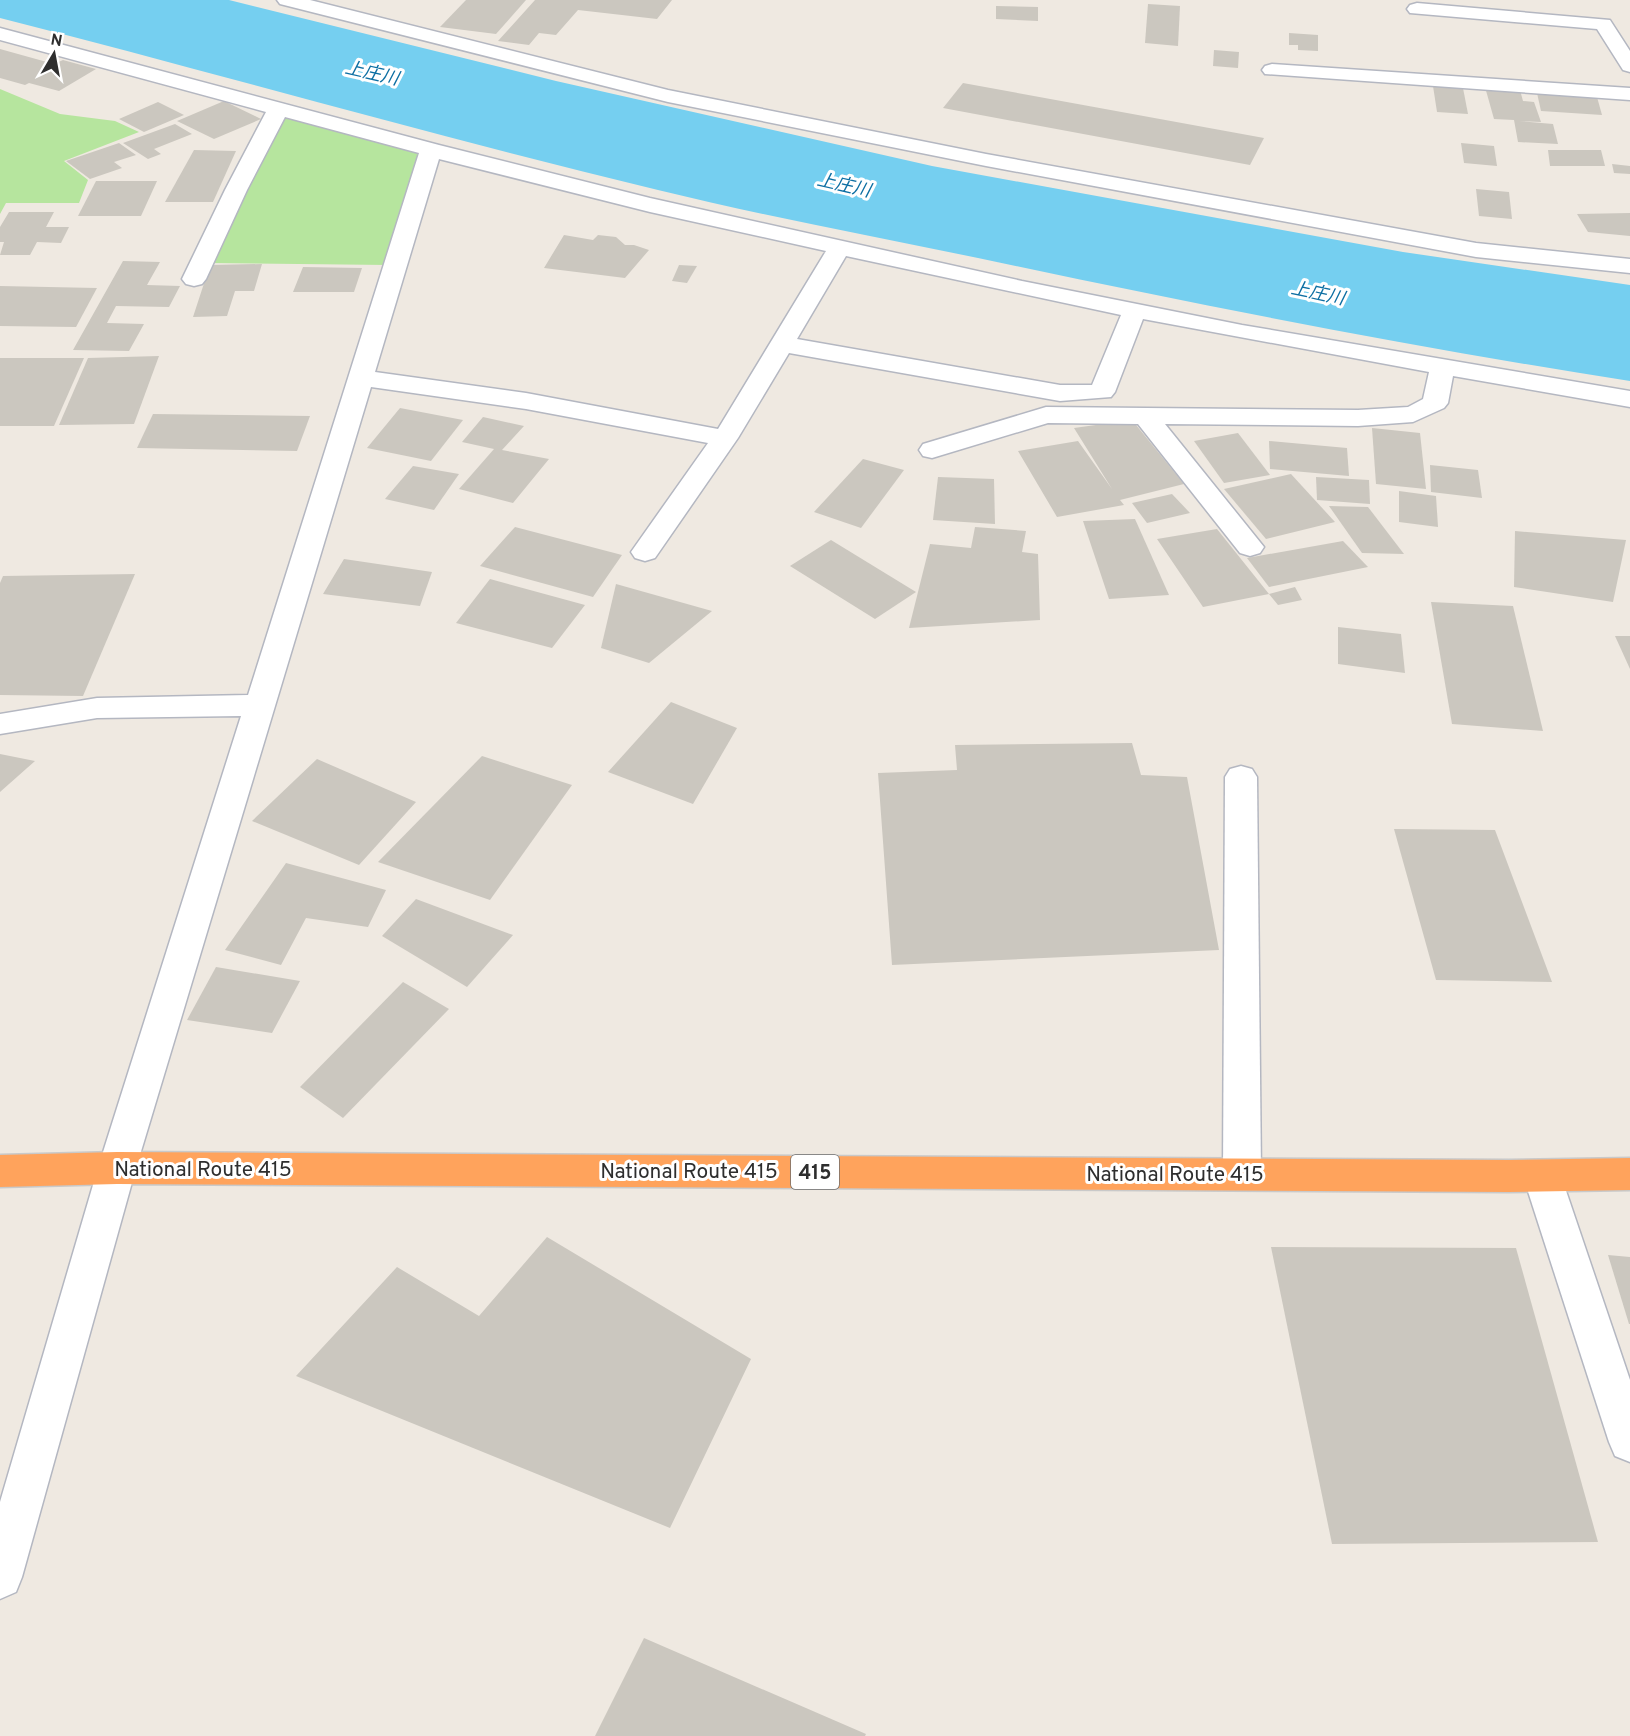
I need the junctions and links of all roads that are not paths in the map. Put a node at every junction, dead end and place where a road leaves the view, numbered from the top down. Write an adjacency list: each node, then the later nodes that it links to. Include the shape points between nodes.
1 (287, 0): 10 (street, via 668,96 986,160 1476,250)
2 (1418, 9): 4 (street, via 1603,24)
3 (0, 34): 7 (street)
4 (1630, 66)
5 (1272, 70): 6 (street)
6 (1630, 94)
7 (278, 110): 8 (street); 11 (street)
8 (431, 150): 9 (street); 15 (street)
9 (840, 247): 12 (street); 13 (street)
10 (1630, 266)
11 (194, 279)
12 (1134, 310): 13 (street, via 1102,392 1060,393); 14 (street)
13 (782, 344): 18 (street)
14 (1442, 368): 16 (street); 17 (street, via 1435,403 1413,414 1358,418)
15 (361, 378): 18 (street, via 526,401); 22 (street)
16 (1630, 399)
17 (1145, 416): 19 (street, via 1046,415); 20 (street)
18 (725, 438): 21 (street)
19 (932, 450)
20 (1250, 547)
21 (645, 552)
22 (260, 705): 23 (street, via 97,708); 25 (street)
23 (0, 724)
24 (1241, 777): 27 (street)
25 (117, 1168): 26 (highway, National Route 415 / 415); 27 (highway, National Route 415 / 415); 31 (street)
26 (0, 1171)
27 (1242, 1174): 29 (highway, National Route 415 / 415)
28 (1630, 1174): 29 (highway, National Route 415 / 415)
29 (1542, 1176): 30 (street)
30 (1630, 1442)
31 (0, 1576)

